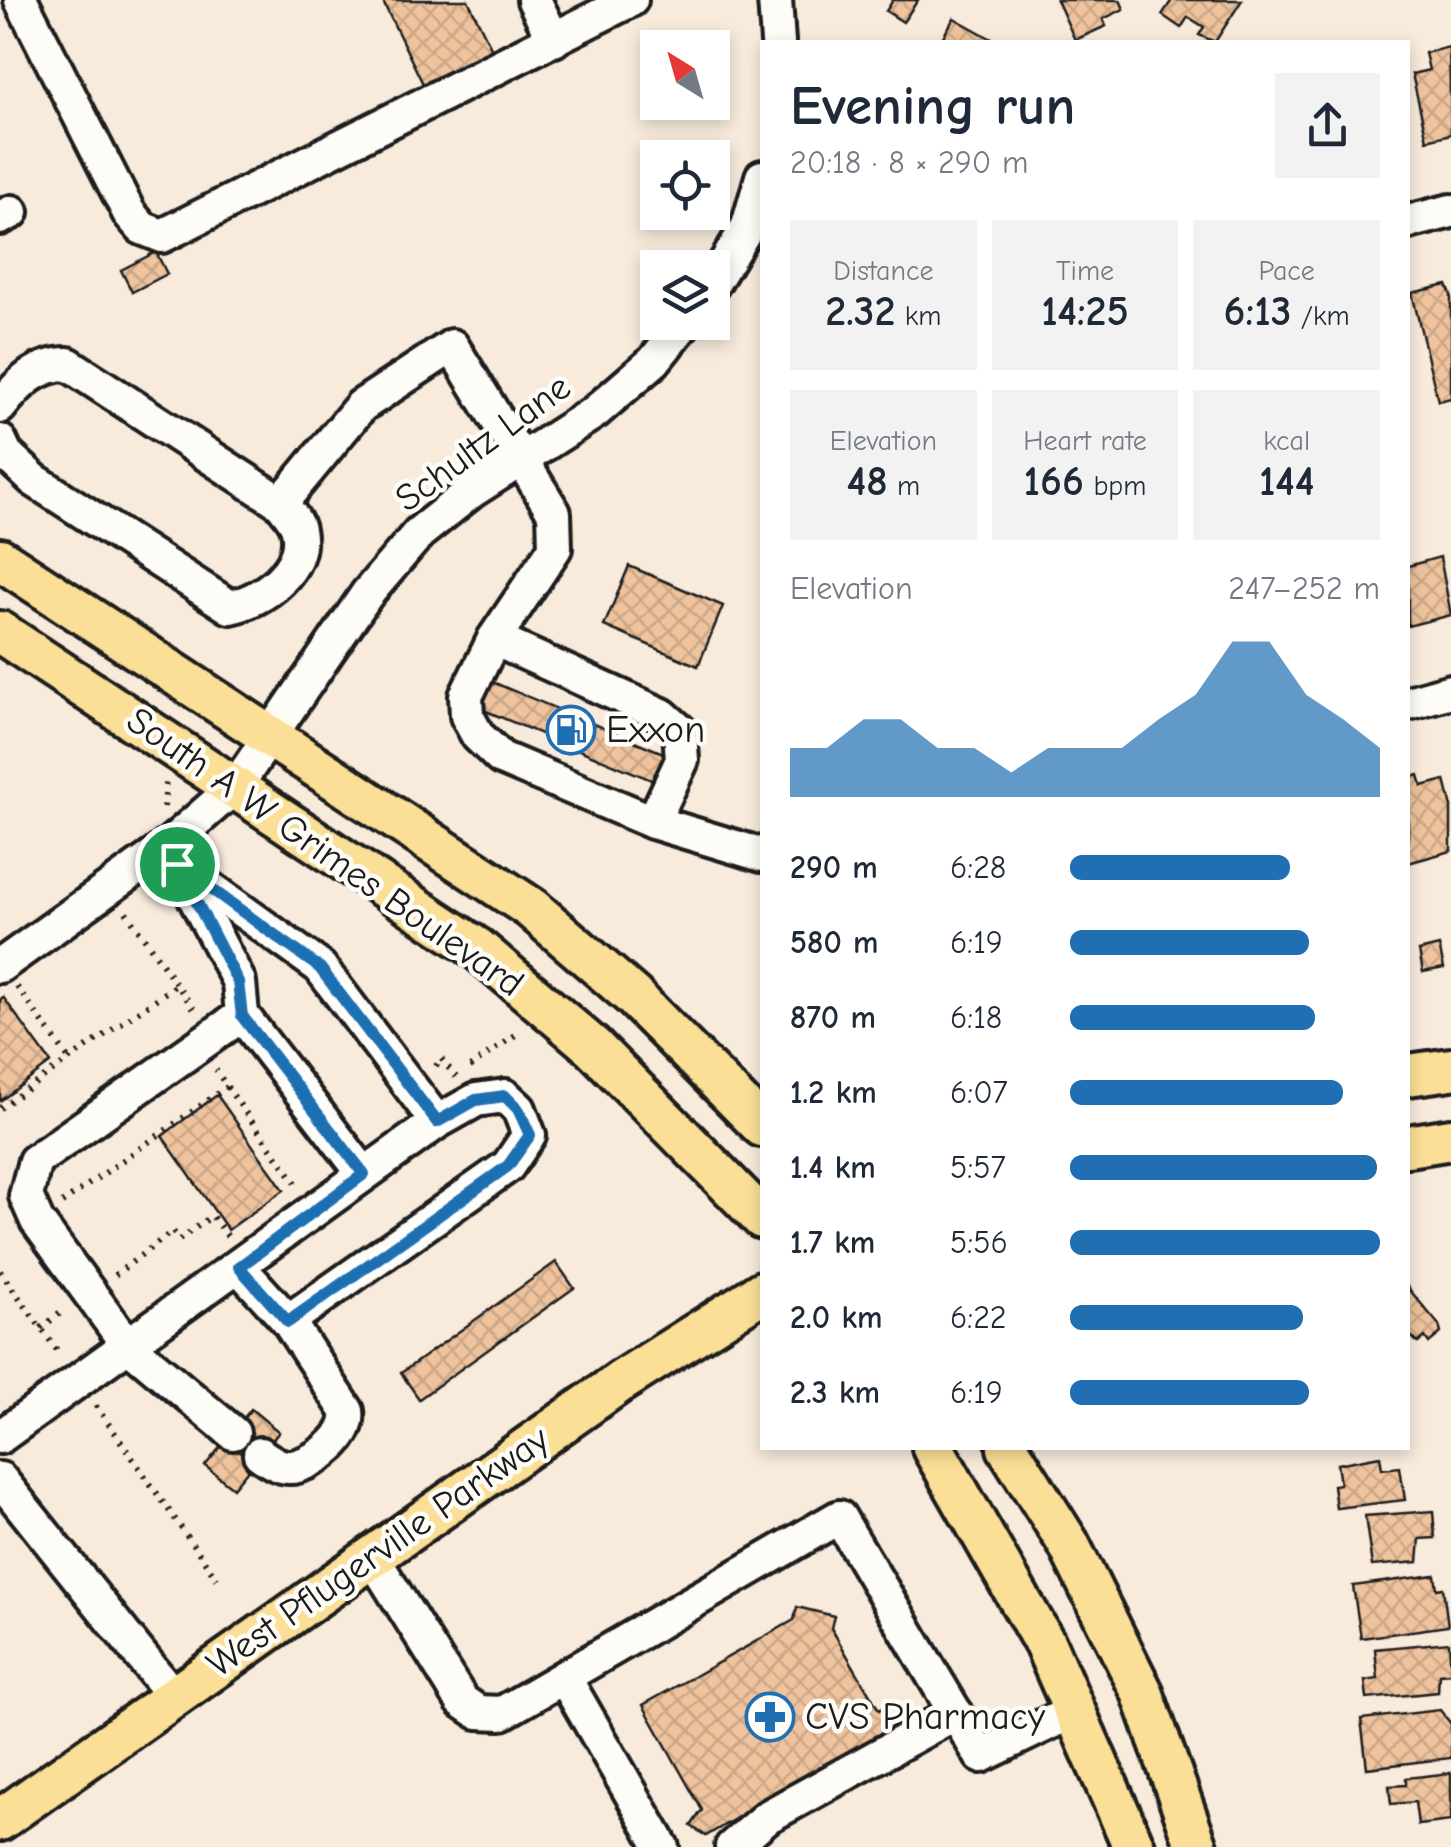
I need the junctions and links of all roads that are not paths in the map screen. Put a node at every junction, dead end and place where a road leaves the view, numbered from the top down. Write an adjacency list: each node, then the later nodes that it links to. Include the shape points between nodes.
1 (21, 0): 5 (street, via 129,213 162,236)
2 (534, 0): 5 (street)
3 (630, 0): 5 (street)
4 (775, 0): 6 (street)
5 (554, 40)
6 (778, 40)
7 (760, 184): 10 (street, via 748,226)
8 (1451, 211): 9 (street)
9 (1410, 221)
10 (730, 255)
11 (671, 340): 14 (street, Schultz Lane, via 595,412)
12 (0, 407): 15 (street, via 20,382 52,364 68,364)
13 (0, 441): 15 (street, via 34,480 230,607 268,594 300,545 298,525)
14 (522, 457): 15 (street, via 452,346 361,406); 18 (street, via 554,514 556,548); 21 (street, Schultz Lane, via 419,533 368,594)
15 (280, 503)
16 (0, 559): 21 (main road, South A W Grimes Boulevard)
17 (0, 632): 22 (main road, South A W Grimes Boulevard)
18 (494, 639): 23 (street, via 466,696 466,716 478,736 501,758); 23 (street, via 662,715 680,731 682,760)
19 (1451, 691): 20 (street)
20 (1410, 703)
21 (270, 736): 22 (street, Schultz Lane); 31 (main road, South A W Grimes Boulevard, via 530,908 633,996)
22 (236, 786): 25 (street, Schultz Lane); 35 (main road, South A W Grimes Boulevard, via 478,949 593,1047)
23 (653, 822): 24 (street)
24 (760, 854)
25 (171, 856): 26 (street, Schultz Lane); 27 (street, via 238,982); 30 (street, via 320,968)
26 (7, 975)
27 (242, 1016): 34 (street); 39 (street, via 35,1162 26,1196 37,1221)
28 (1451, 1069): 29 (main road)
29 (1410, 1075)
30 (437, 1122): 34 (street); 38 (street, via 476,1100 505,1096 530,1135 508,1166)
31 (760, 1124)
32 (1451, 1139): 33 (main road)
33 (1410, 1146)
34 (364, 1174): 36 (street)
35 (760, 1216)
36 (239, 1267): 38 (street); 39 (street)
37 (760, 1293): 46 (main road, West Pflugerville Parkway, via 620,1382)
38 (288, 1322): 44 (street, via 350,1422 345,1434 298,1466 274,1464)
39 (127, 1344): 40 (street); 41 (street)
40 (232, 1432)
41 (0, 1437)
42 (934, 1450): 49 (main road)
43 (1009, 1450): 55 (main road, via 1068,1543 1142,1692)
44 (260, 1454)
45 (0, 1479): 48 (street)
46 (372, 1558): 47 (street, via 462,1700 478,1712 502,1713); 48 (main road, West Pflugerville Parkway)
47 (564, 1677): 50 (street, via 839,1517); 52 (street)
48 (173, 1696): 51 (main road, West Pflugerville Parkway)
49 (1076, 1710): 50 (street, via 981,1756); 54 (main road)
50 (956, 1713): 53 (street, via 767,1817)
51 (0, 1820)
52 (662, 1847)
53 (732, 1847)
54 (1134, 1847)
55 (1197, 1847)

